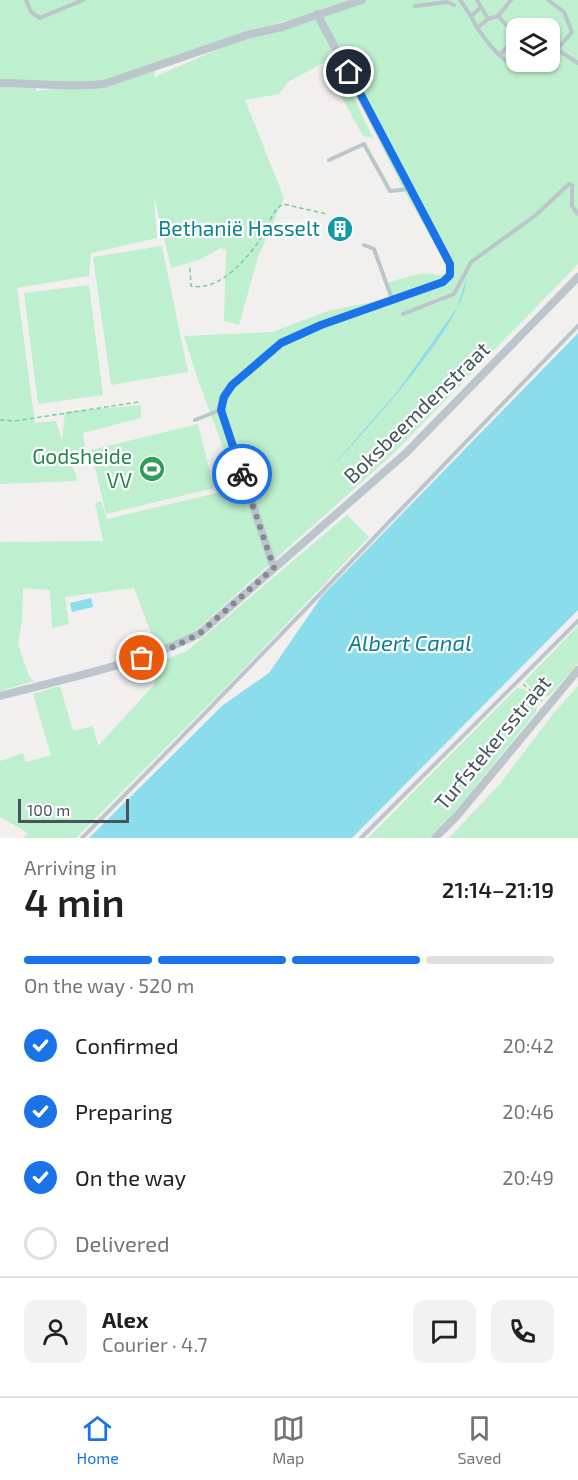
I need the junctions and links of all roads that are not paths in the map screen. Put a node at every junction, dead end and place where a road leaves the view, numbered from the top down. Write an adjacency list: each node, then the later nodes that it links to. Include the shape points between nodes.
1 (26, 0): 2 (lane, via 31,12 40,18)
2 (82, 0)
3 (362, 0): 11 (street)
4 (460, 0): 12 (lane)
5 (477, 0): 10 (lane)
6 (511, 0): 13 (lane)
7 (548, 0): 16 (lane, via 564,12 571,24 572,32)
8 (454, 5): 9 (lane, via 447,2)
9 (415, 6)
10 (482, 7): 12 (lane); 14 (lane)
11 (317, 14): 21 (street, via 104,84 81,87); 23 (street)
12 (471, 16): 15 (lane)
13 (498, 16): 14 (lane); 18 (lane, via 516,36)
14 (488, 19): 15 (lane)
15 (477, 28): 18 (lane)
16 (560, 47)
17 (560, 51): 20 (lane)
18 (501, 54): 19 (lane)
19 (506, 58)
20 (578, 63)
21 (0, 83)
22 (329, 160): 23 (lane, via 364,144 390,191)
23 (410, 188): 27 (street, via 450,264 450,275 443,282)
24 (578, 214): 28 (lane, via 572,206 572,185 568,184 536,215 471,262 454,294)
25 (364, 245): 27 (lane, via 374,249)
26 (578, 277): 32 (street, Boksbeemdenstraat, via 406,453)
27 (392, 299): 30 (street, via 281,343 232,385)
28 (403, 314)
29 (578, 326): 36 (lane)
30 (221, 410): 31 (lane); 32 (street)
31 (195, 420)
32 (274, 568): 35 (street, Boksbeemdenstraat, via 199,634 173,647)
33 (578, 621): 37 (lane)
34 (578, 670): 38 (street, Turfstekersstraat)
35 (0, 696)
36 (82, 838)
37 (361, 838)
38 (435, 838)

